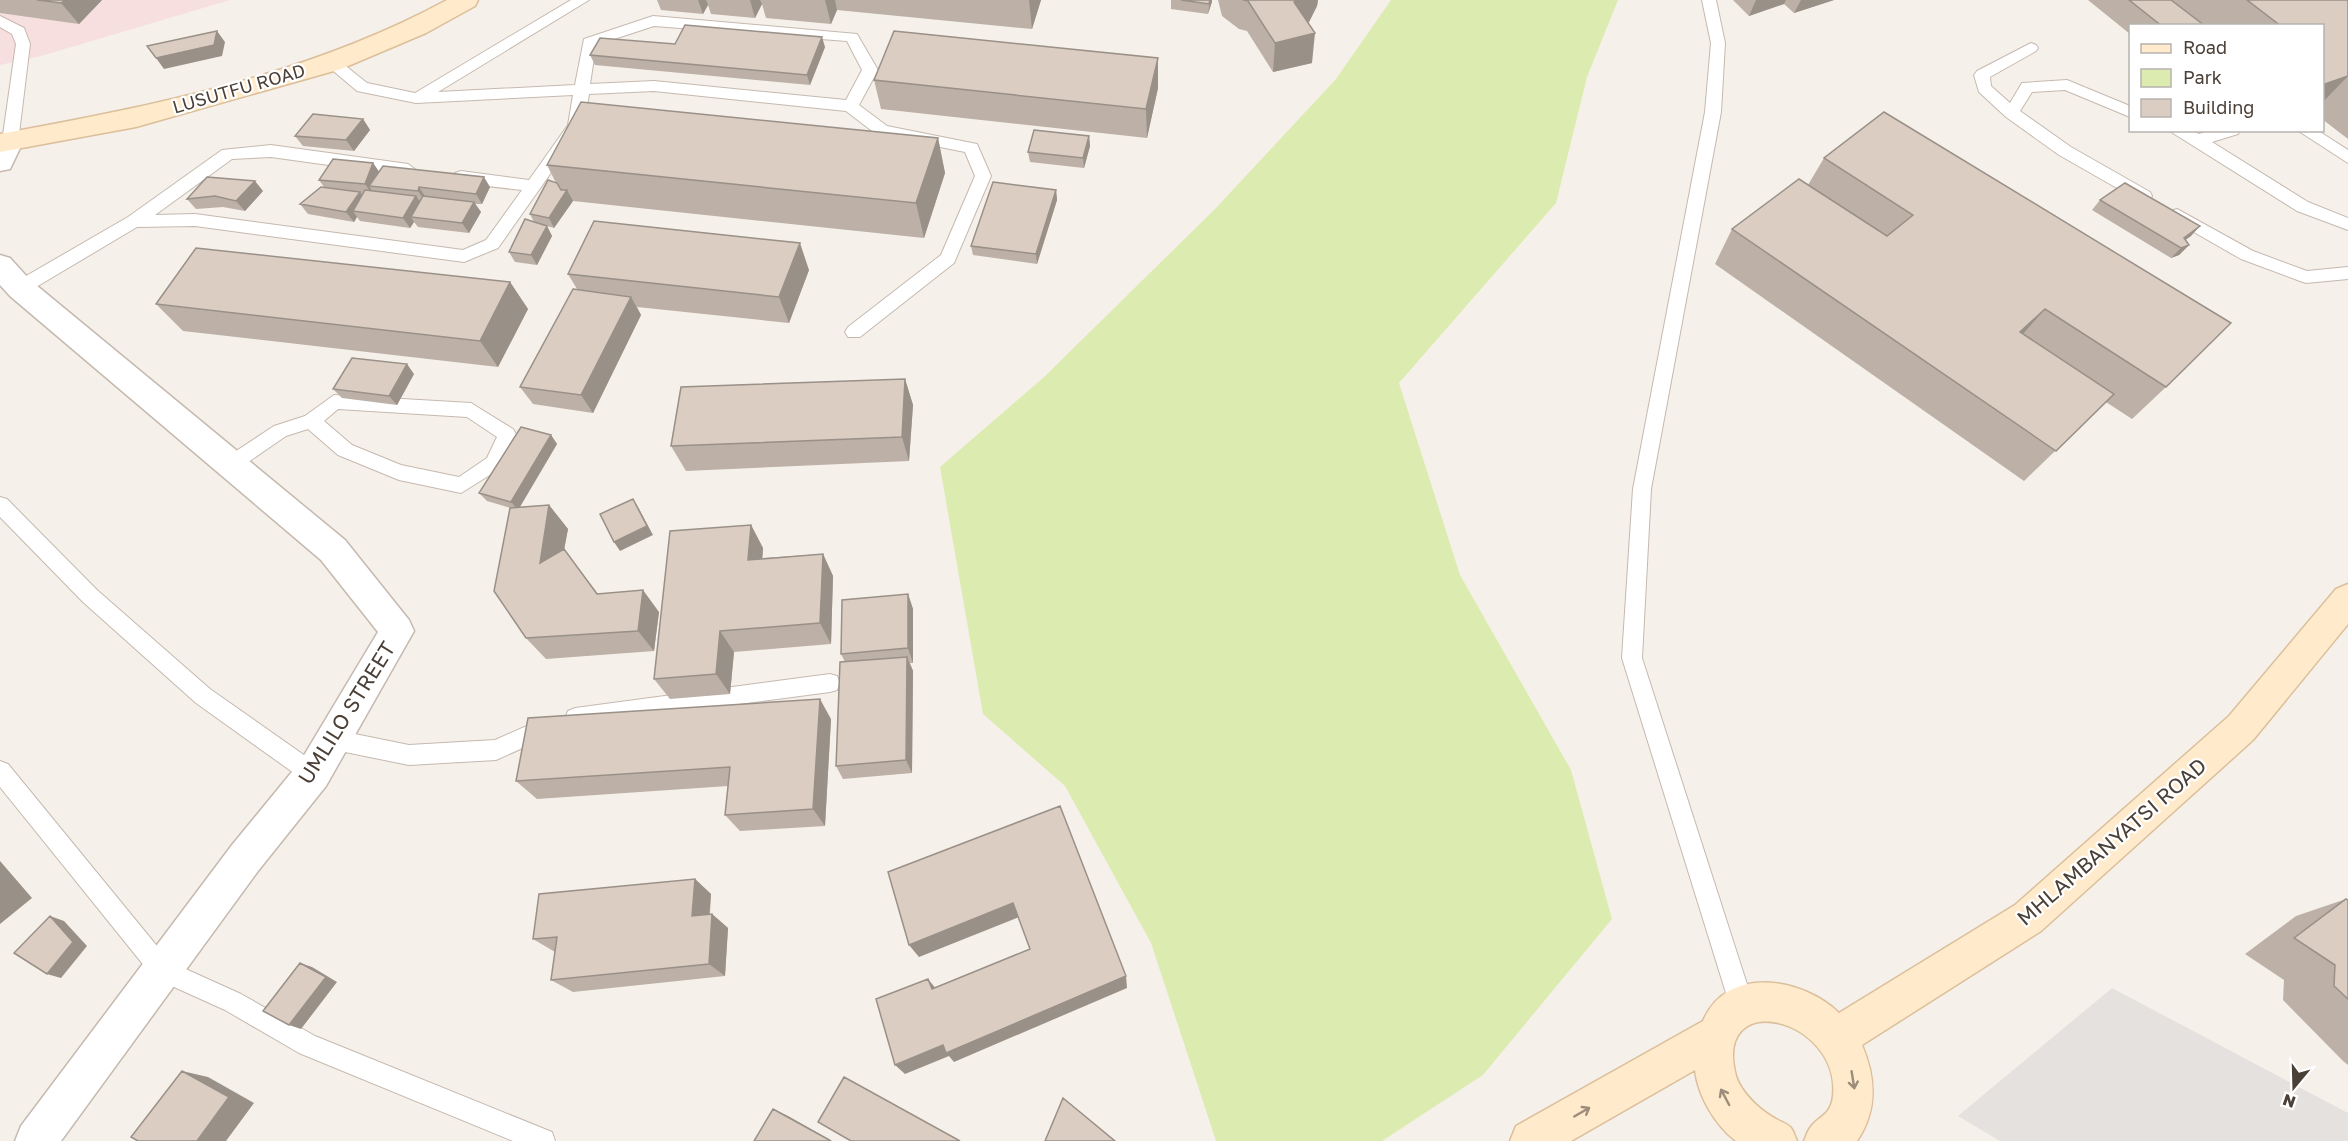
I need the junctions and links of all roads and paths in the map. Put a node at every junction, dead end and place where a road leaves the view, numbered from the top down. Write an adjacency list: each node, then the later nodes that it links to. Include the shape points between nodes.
1 (466, 0): 8 (main road, LUSUTFU ROAD, via 417,27)
2 (582, 0): 10 (lane)
3 (1709, 0): 37 (lane, via 1718,43 1713,112 1642,489 1632,658)
4 (0, 21): 5 (lane, via 19,31)
5 (20, 36): 6 (lane); 18 (lane, via 23,44 17,101)
6 (0, 39)
7 (2031, 48): 13 (lane, via 1982,75 1984,88)
8 (332, 63): 10 (lane, via 362,87); 18 (main road, LUSUTFU ROAD, via 136,118)
9 (580, 88): 10 (lane); 11 (lane, via 654,86); 11 (lane, via 588,42 653,21 852,37 870,70); 22 (lane, via 576,126)
10 (416, 98)
11 (850, 106): 27 (lane, via 882,130 971,148 982,176 948,259)
12 (2129, 112): 13 (lane, via 2067,86 2027,87)
13 (2011, 113): 25 (lane, via 2065,151 2247,255 2306,277)
14 (2181, 132): 17 (lane)
15 (2225, 132): 17 (lane)
16 (2308, 132): 19 (lane)
17 (2199, 140): 24 (lane, via 2299,204)
18 (3, 149)
19 (2348, 157)
20 (420, 171): 23 (lane, via 271,151 228,154)
21 (442, 174): 22 (lane)
22 (534, 186): 23 (lane, via 492,244 464,256 195,220)
23 (134, 221): 26 (lane)
24 (2348, 224)
25 (2348, 273)
26 (10, 277): 29 (street, UMLILO STREET)
27 (854, 332)
28 (310, 421): 28 (lane, via 345,450 399,472 461,485 494,463 507,434 471,411 419,406 334,402); 29 (lane, via 280,431)
29 (231, 464): 33 (street, UMLILO STREET, via 333,550 397,631)
30 (0, 505): 35 (lane, via 90,596 203,696)
31 (2348, 599): 39 (main road, MHLAMBANYATSI ROAD, via 2241,728 2028,918)
32 (830, 683): 33 (lane, via 563,720 495,750 409,755)
33 (335, 740): 35 (street, UMLILO STREET)
34 (0, 771): 36 (lane)
35 (313, 774): 36 (street, UMLILO STREET)
36 (162, 970): 41 (street, UMLILO STREET); 42 (lane, via 233,1002 307,1045)
37 (1742, 1006): 38 (main road, via 1725,1018); 39 (main road, via 1780,1001 1820,1020)
38 (1715, 1036): 43 (main road, one-way to 38); 44 (main road, one-way to 38, via 1745,1123 1727,1103 1717,1081)
39 (1836, 1038): 40 (main road, one-way to 40, via 1849,1060 1855,1085 1852,1107)
40 (1840, 1136)
41 (36, 1141)
42 (543, 1141)
43 (1531, 1141)
44 (1776, 1141)

